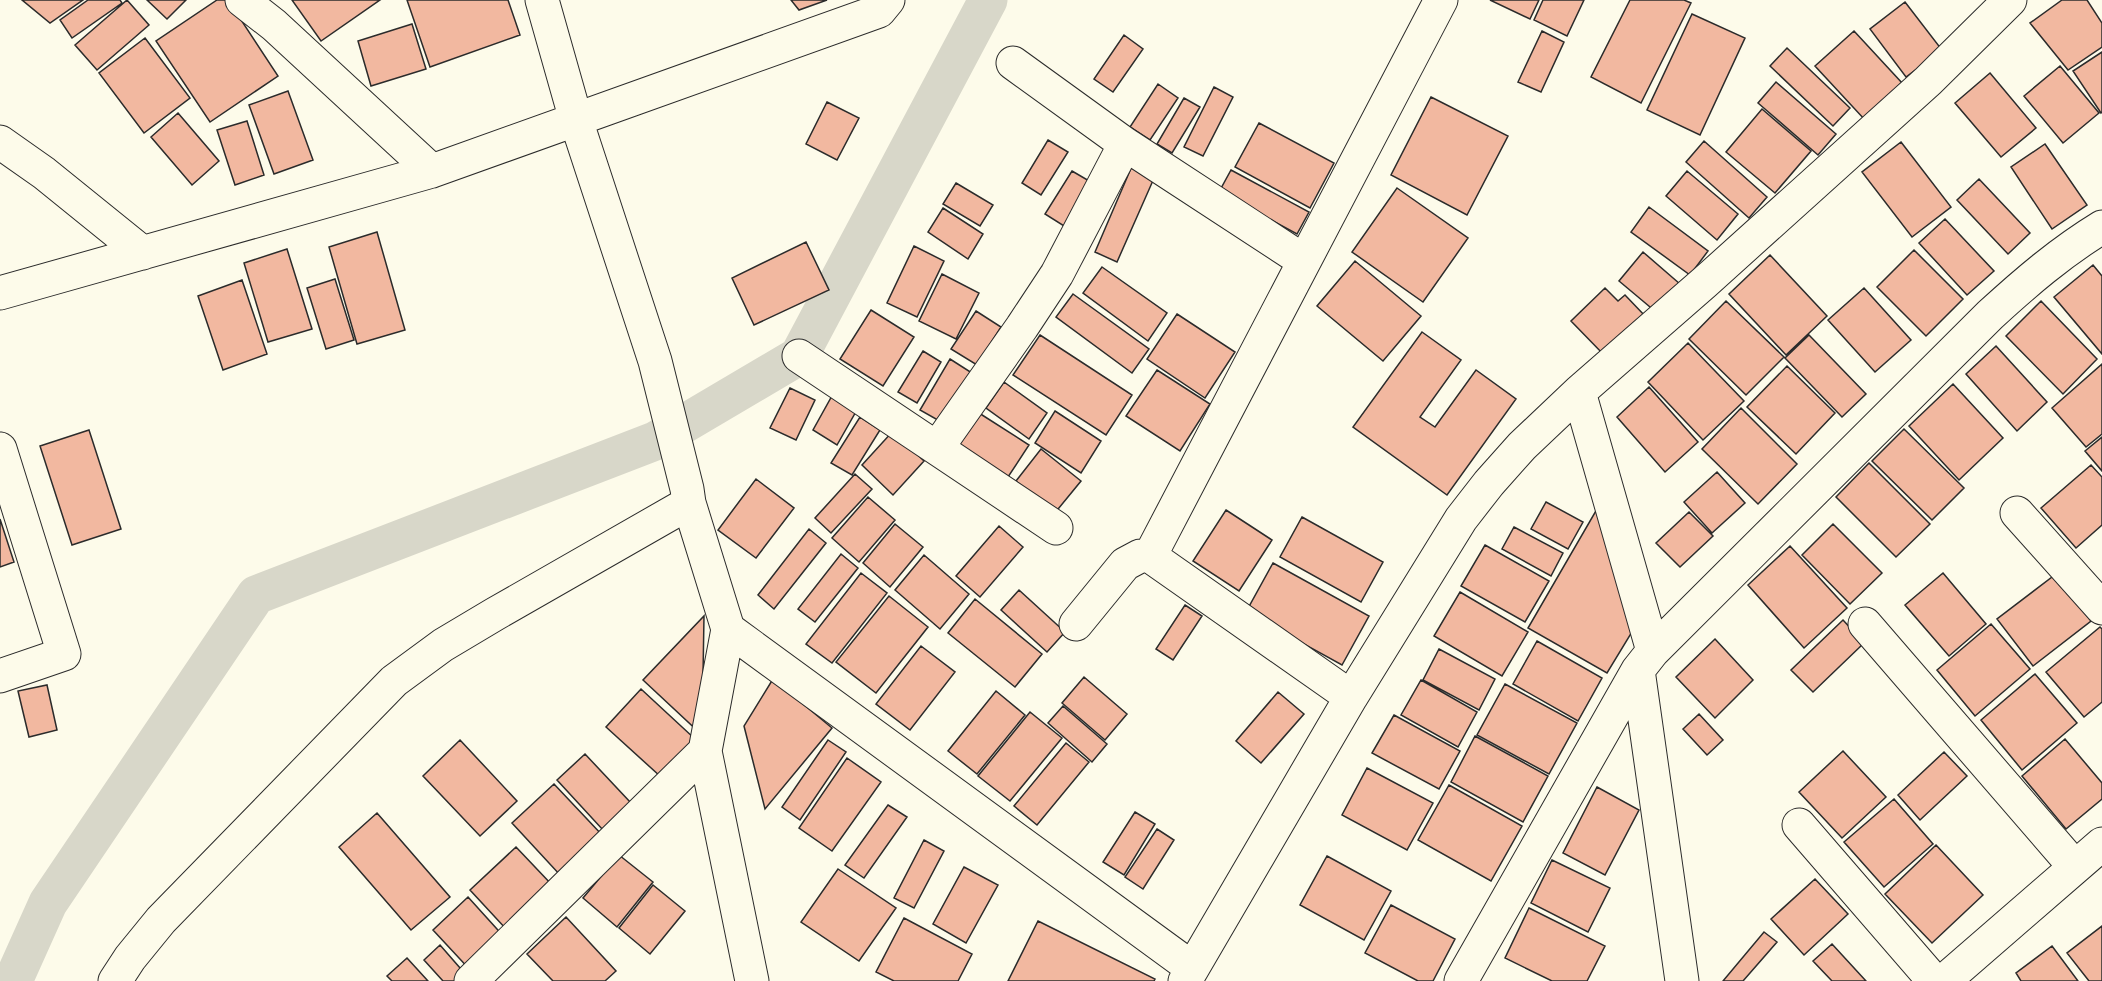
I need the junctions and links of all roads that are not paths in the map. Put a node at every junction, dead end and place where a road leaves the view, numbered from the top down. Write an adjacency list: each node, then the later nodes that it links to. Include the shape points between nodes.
1 (242, 0): 10 (street)
2 (542, 0): 7 (street)
3 (888, 0): 7 (street, via 879,11)
4 (1441, 0): 13 (street)
5 (2010, 0): 16 (street, via 1910,97)
6 (1013, 63): 9 (street)
7 (576, 120): 10 (street); 19 (street, via 655,361)
8 (0, 142): 12 (street)
9 (1125, 144): 13 (street); 17 (street, via 1057,274)
10 (432, 171): 12 (street)
11 (2102, 226): 27 (street, via 2068,247 1990,315)
12 (142, 253): 14 (street)
13 (1304, 261): 22 (street)
14 (0, 293)
15 (799, 356): 17 (street)
16 (1579, 392): 27 (street); 29 (street, via 1522,446 1461,519)
17 (937, 448): 21 (street)
18 (0, 449): 28 (street, via 64,654)
19 (688, 496): 26 (street); 35 (street, via 443,645 393,681 161,920)
20 (2017, 513): 23 (street)
21 (1056, 528)
22 (1150, 556): 24 (street, via 1140,556 1125,564); 29 (street)
23 (2102, 609)
24 (1076, 624)
25 (1865, 624): 33 (street)
26 (728, 629): 30 (street); 34 (street)
27 (1645, 660): 38 (street); 39 (street)
28 (0, 676)
29 (1352, 697): 34 (street)
30 (705, 751): 36 (street); 37 (street)
31 (1799, 825): 40 (street)
32 (2102, 844): 33 (street)
33 (2075, 867): 41 (street)
34 (1189, 975)
35 (115, 981)
36 (471, 981)
37 (752, 981)
38 (1461, 981)
39 (1682, 981)
40 (1934, 981)
41 (1944, 981)

